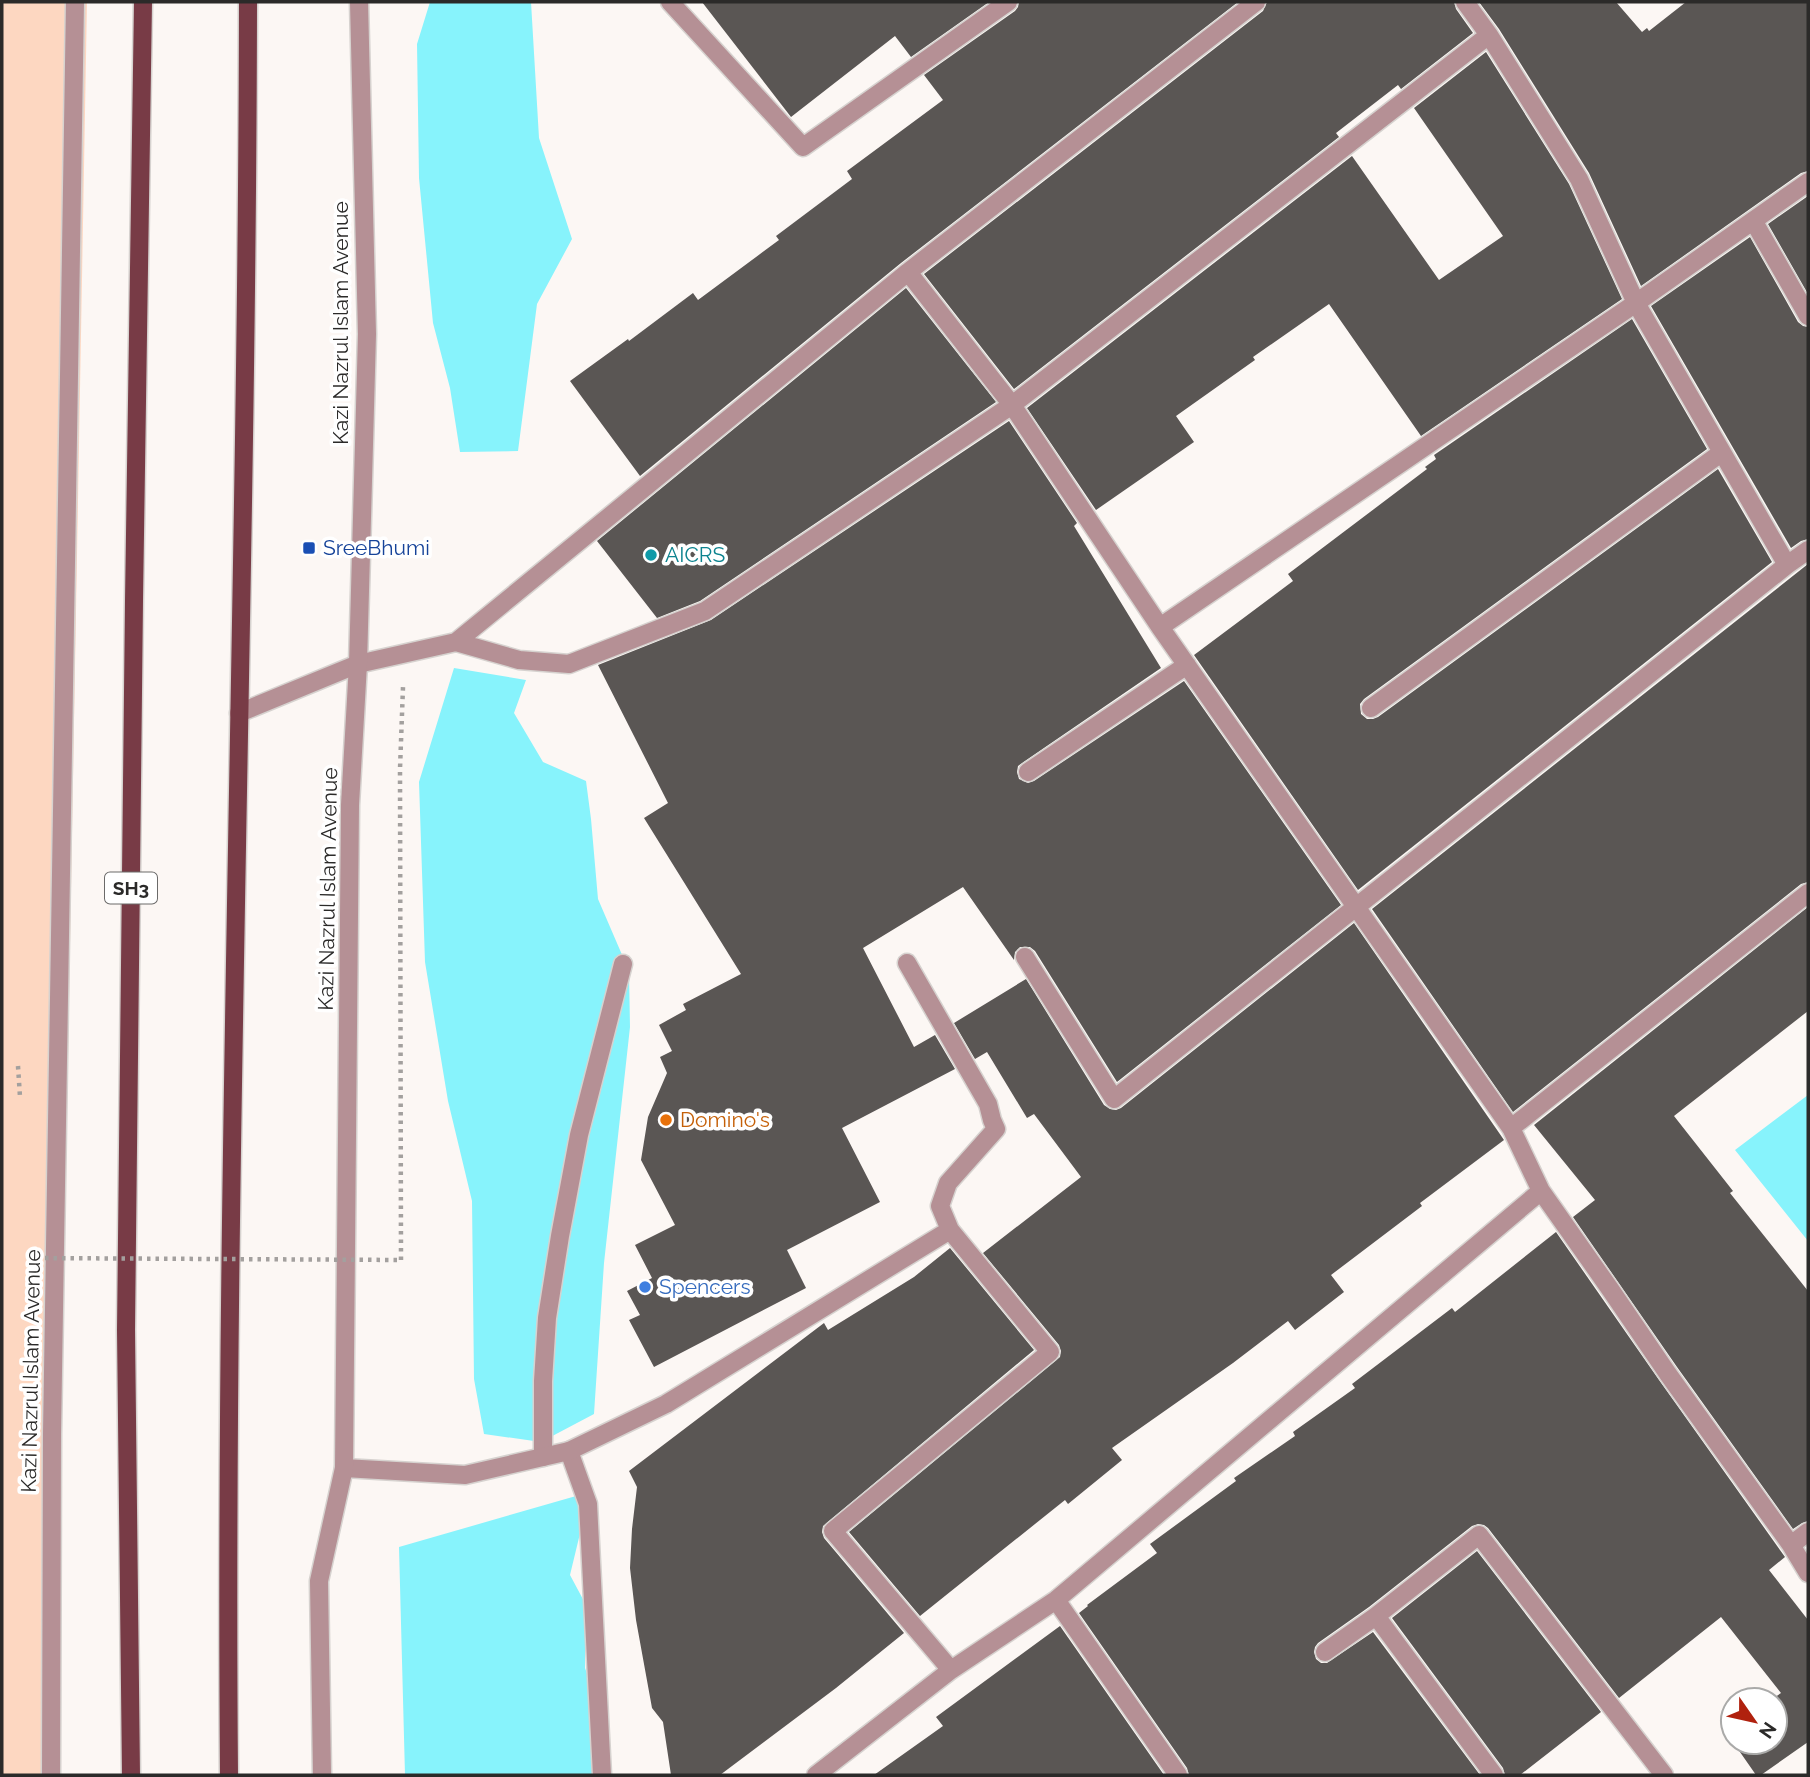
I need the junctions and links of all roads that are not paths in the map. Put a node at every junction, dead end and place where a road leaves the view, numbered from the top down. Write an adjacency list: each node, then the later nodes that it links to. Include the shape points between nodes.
1 (75, 2): 44 (street, Kazi Nazrul Islam Avenue, via 52,1407)
2 (143, 2): 45 (main road, SH3, via 126,1316)
3 (248, 2): 24 (main road)
4 (359, 2): 21 (street, Kazi Nazrul Islam Avenue, via 368,334)
5 (670, 2): 6 (street, via 803,147)
6 (1008, 2)
7 (1256, 2): 12 (street)
8 (1465, 2): 9 (street)
9 (1489, 35): 13 (street, via 1579,179); 15 (street)
10 (1808, 182): 11 (street)
11 (1754, 222): 13 (street); 14 (street)
12 (908, 272): 15 (street); 20 (street)
13 (1636, 303): 16 (street); 19 (street)
14 (1808, 316)
15 (1012, 405): 19 (street); 20 (street, via 705,611 569,664 519,660)
16 (1721, 453): 18 (street); 23 (street)
17 (1808, 550): 18 (street)
18 (1787, 565): 27 (street)
19 (1160, 627): 22 (street)
20 (456, 642): 21 (street)
21 (358, 664): 24 (street); 36 (street, Kazi Nazrul Islam Avenue, via 350,805)
22 (1187, 665): 25 (street); 27 (street)
23 (1371, 708)
24 (239, 713): 46 (main road)
25 (1028, 772)
26 (1808, 893): 31 (street)
27 (1357, 906): 28 (street, via 1114,1099); 31 (street)
28 (1025, 957)
29 (906, 962): 33 (street, via 988,1104 996,1129 948,1183 940,1206)
30 (623, 964): 35 (street, via 579,1135 560,1236 547,1318)
31 (1511, 1128): 32 (street)
32 (1541, 1191): 38 (street); 40 (street)
33 (950, 1230): 34 (street, via 666,1404); 43 (street, via 1050,1352 833,1531)
34 (569, 1451): 35 (street); 48 (street, via 588,1504)
35 (543, 1457): 36 (street, via 465,1475)
36 (344, 1468): 47 (street, Kazi Nazrul Islam Avenue, via 319,1581)
37 (1808, 1532): 38 (street)
38 (1791, 1545): 39 (street)
39 (1808, 1573)
40 (1056, 1600): 43 (street); 50 (street)
41 (1376, 1616): 42 (street); 51 (street); 52 (street, via 1479,1535)
42 (1325, 1652)
43 (951, 1670): 49 (street)
44 (51, 1775)
45 (131, 1775)
46 (229, 1775)
47 (322, 1775)
48 (602, 1775)
49 (816, 1775)
50 (1178, 1775)
51 (1494, 1775)
52 (1664, 1775)

